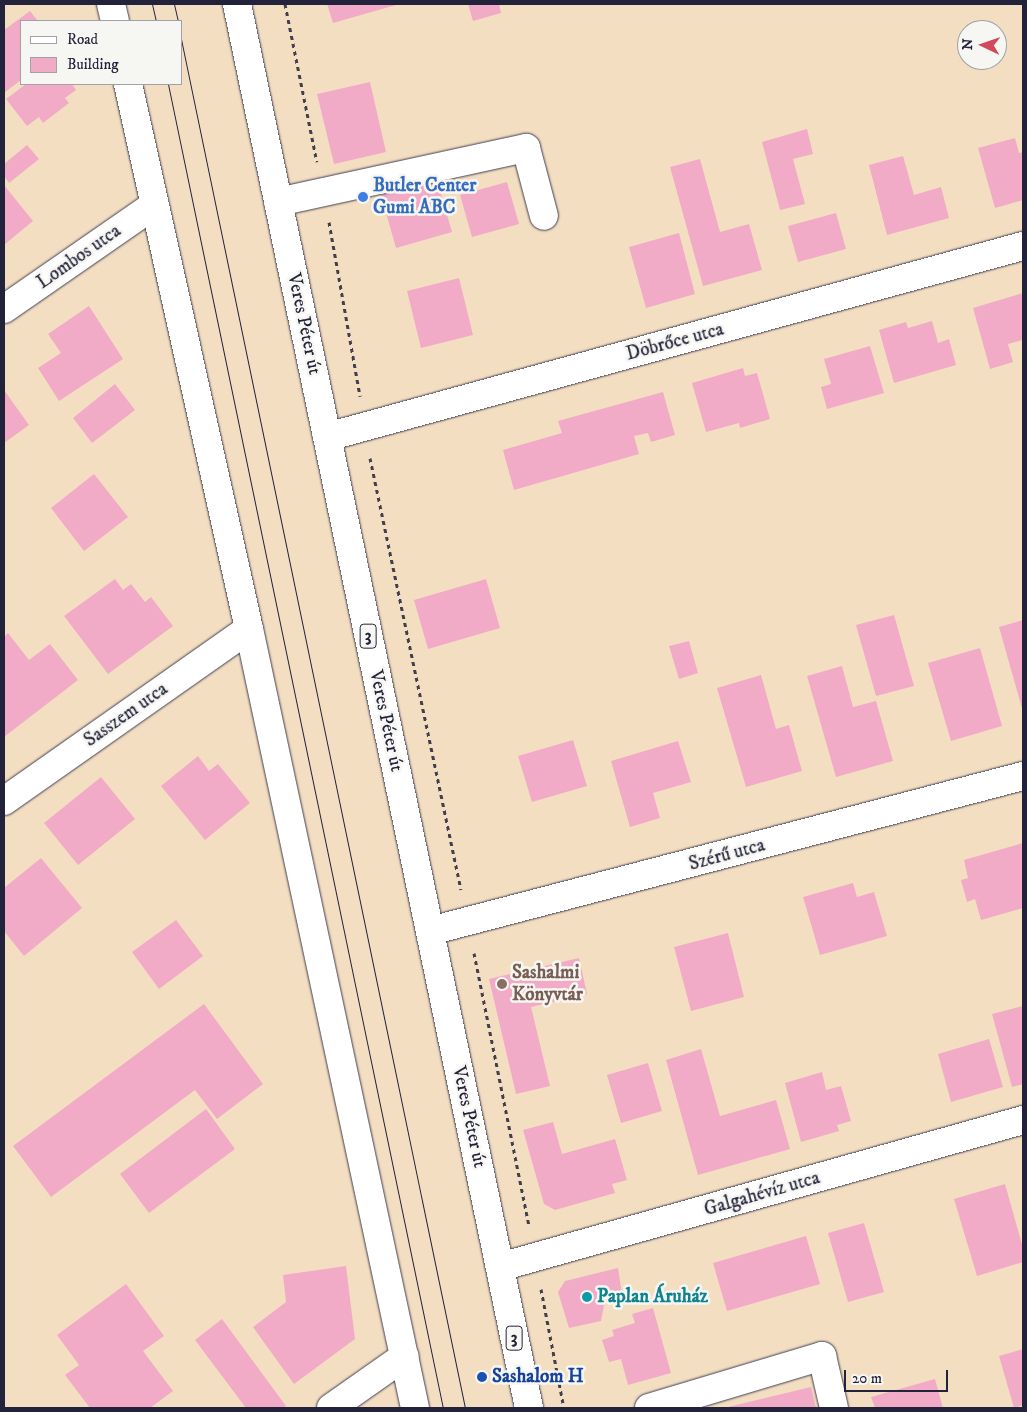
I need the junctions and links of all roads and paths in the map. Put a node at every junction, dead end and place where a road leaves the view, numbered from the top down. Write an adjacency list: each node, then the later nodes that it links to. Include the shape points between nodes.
1 (111, 4): 3 (street)
2 (237, 4): 5 (street, Veres Péter út / 3)
3 (114, 20)
4 (128, 85): 6 (street)
5 (278, 202): 7 (street, via 526,148); 10 (street, Veres Péter út / 3)
6 (154, 204): 9 (street, Lombos utca); 11 (street)
7 (544, 216)
8 (1023, 246): 10 (street, Döbrőce utca)
9 (4, 309)
10 (327, 437): 14 (street, Veres Péter út / 3)
11 (249, 629): 13 (street, Sasszem utca); 17 (street)
12 (1023, 776): 14 (street, Szérű utca)
13 (4, 801)
14 (430, 931): 16 (street, Veres Péter út / 3)
15 (1023, 1120): 16 (street, Galgahévíz utca)
16 (500, 1267): 20 (street, Veres Péter út / 3)
17 (405, 1356): 18 (street); 19 (street)
18 (331, 1408)
19 (415, 1408)
20 (529, 1408)
21 (649, 1408): 22 (street, via 822,1356)
22 (834, 1408)

